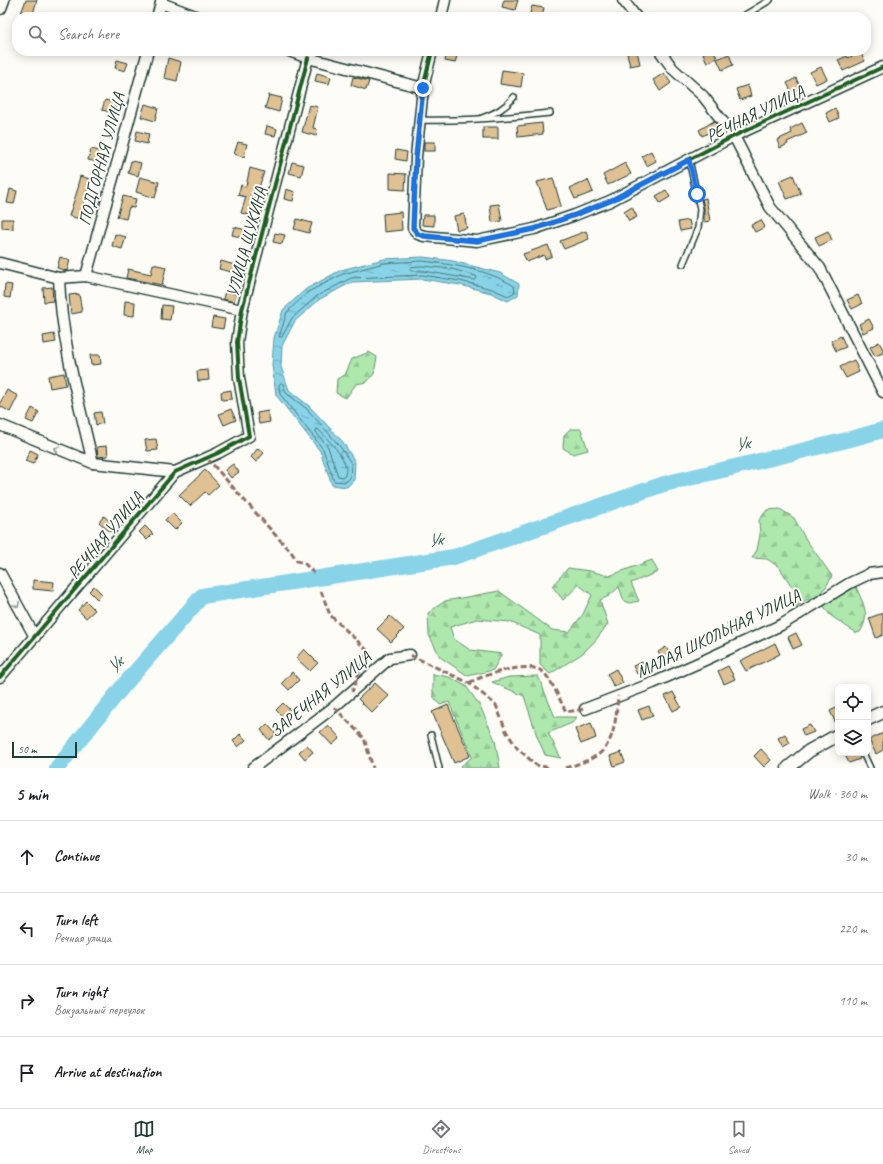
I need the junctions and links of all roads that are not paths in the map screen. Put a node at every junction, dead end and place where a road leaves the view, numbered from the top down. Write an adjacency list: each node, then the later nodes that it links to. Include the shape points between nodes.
1 (3, 0): 6 (street)
2 (445, 0): 9 (street)
3 (624, 0): 10 (street); 11 (lane)
4 (770, 0): 12 (lane)
5 (162, 2): 7 (street); 8 (street)
6 (0, 8)
7 (159, 12)
8 (186, 12)
9 (442, 12)
10 (632, 12)
11 (637, 12)
12 (750, 12)
13 (147, 56): 28 (street, ПОДГОРНАЯ УЛИЦА)
14 (303, 56): 17 (street)
15 (431, 56): 19 (street)
16 (664, 56): 24 (street, via 703,96)
17 (308, 58): 19 (street); 30 (street, УЛИЦА ЩУКИНА)
18 (883, 67): 24 (street, РЕЧНАЯ УЛИЦА)
19 (423, 88): 22 (street)
20 (514, 97): 23 (lane, via 507,106)
21 (550, 113): 23 (lane)
22 (420, 120): 23 (lane); 25 (street, РЕЧНАЯ УЛИЦА, via 413,228 424,236 477,241 534,229 610,201)
23 (476, 120)
24 (734, 136): 25 (street, РЕЧНАЯ УЛИЦА); 31 (street, via 770,207 820,268)
25 (689, 160): 27 (lane, via 700,209 698,228)
26 (0, 264): 29 (street)
27 (683, 264)
28 (86, 276): 29 (street); 30 (street)
29 (59, 278): 34 (street, via 61,312)
30 (242, 310): 33 (street, УЛИЦА ЩУКИНА, via 237,342 239,378)
31 (883, 392)
32 (0, 425): 34 (street, one-way to 32)
33 (249, 436): 35 (street, РЕЧНАЯ УЛИЦА)
34 (93, 463): 35 (street)
35 (175, 472): 38 (street, РЕЧНАЯ УЛИЦА)
36 (883, 572): 41 (street, МАЛАЯ ШКОЛЬНАЯ УЛИЦА, via 870,574 850,583 781,624 705,660)
37 (0, 573): 38 (street, one-way to 38)
38 (35, 637): 40 (street, РЕЧНАЯ УЛИЦА)
39 (410, 655): 47 (street, ЗАРЕЧНАЯ УЛИЦА, via 390,658 334,707)
40 (0, 677)
41 (585, 709)
42 (883, 712): 43 (street)
43 (871, 718)
44 (431, 735): 48 (lane)
45 (835, 737): 49 (street, via 809,751)
46 (864, 756): 50 (lane)
47 (253, 768)
48 (440, 768)
49 (788, 768)
50 (870, 768)

